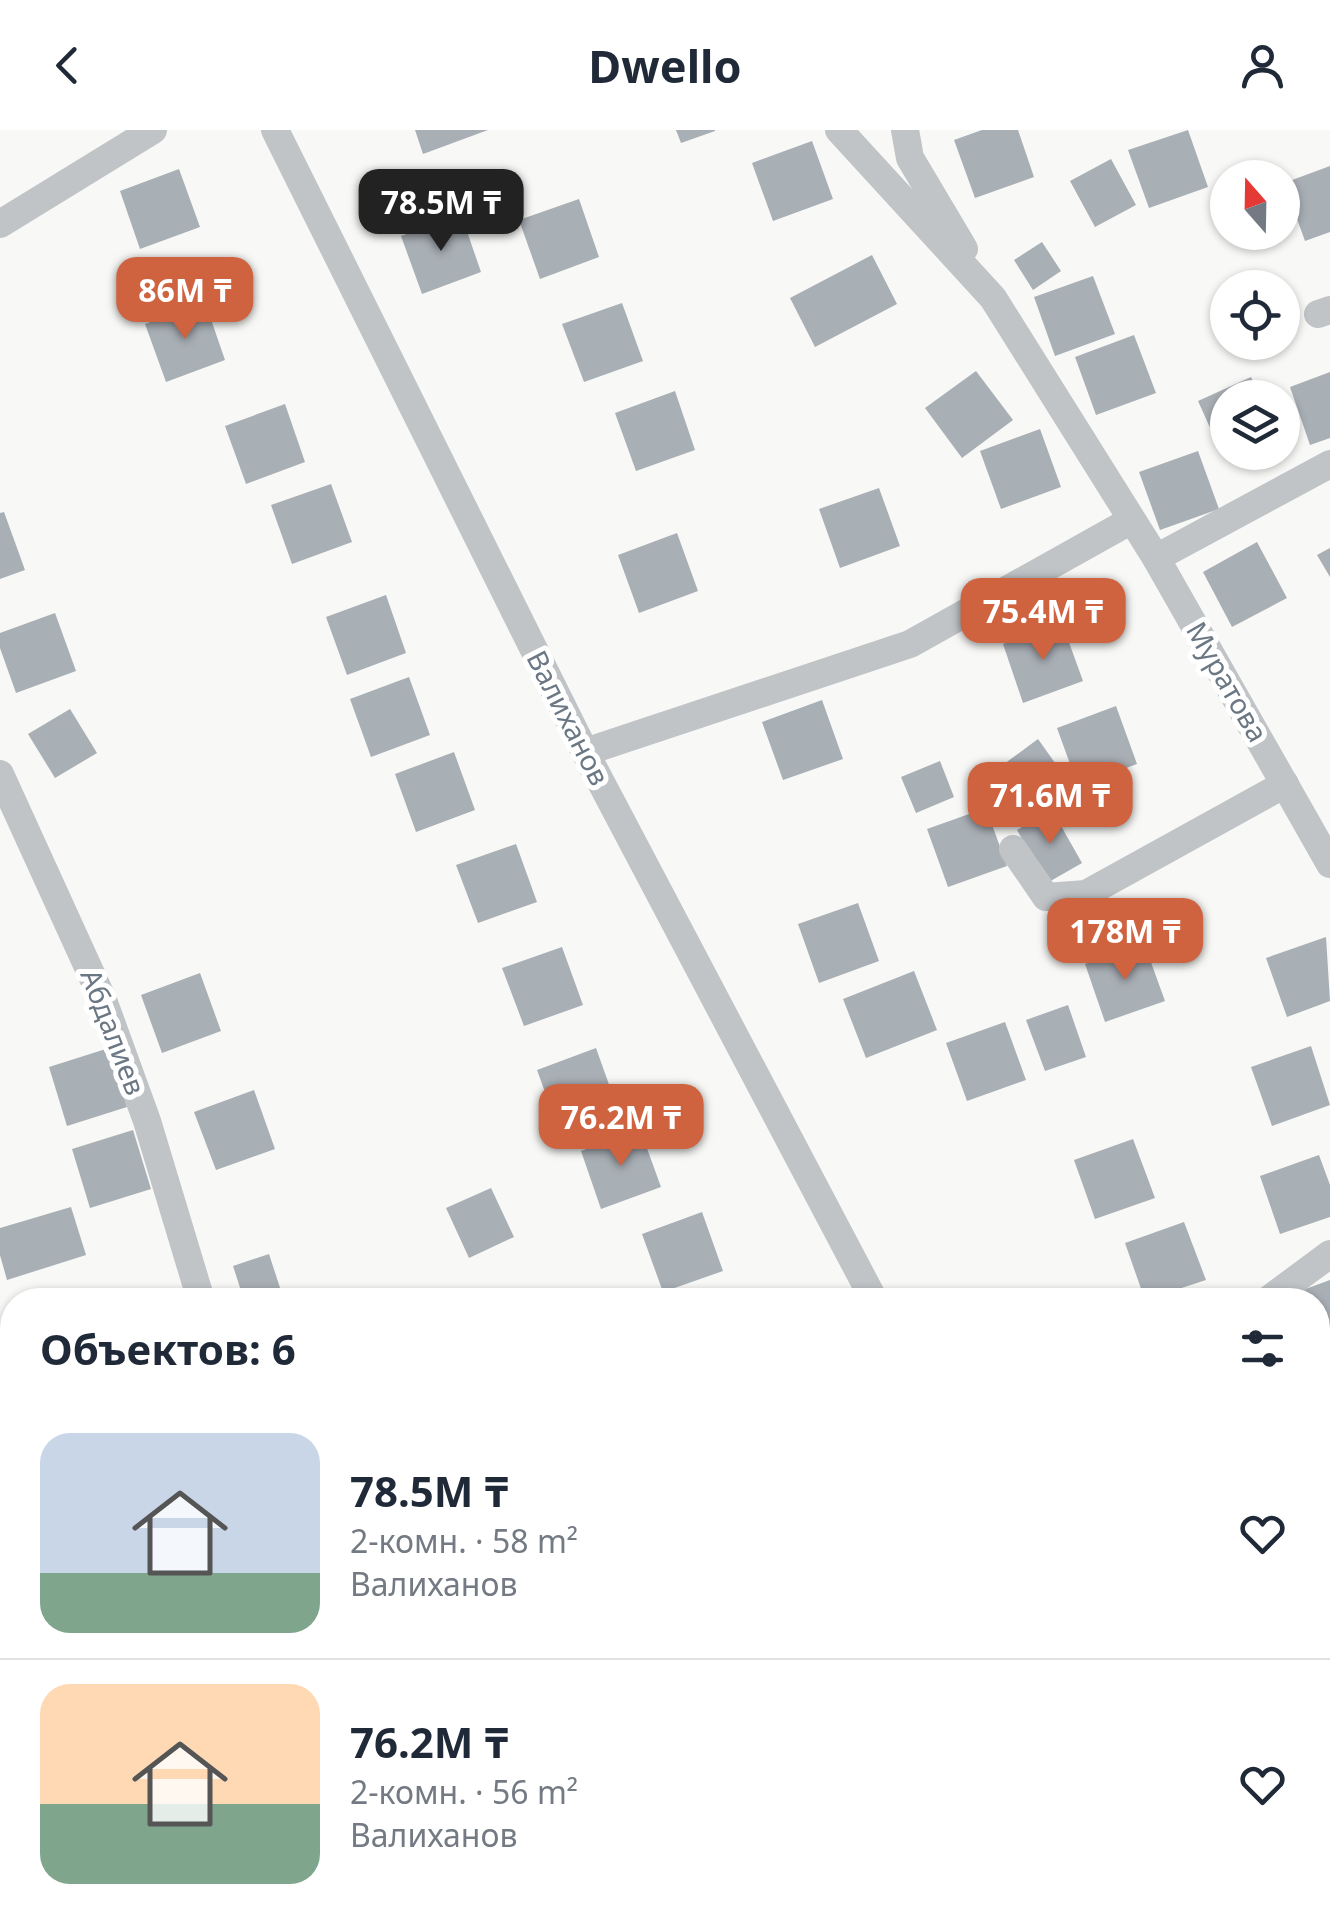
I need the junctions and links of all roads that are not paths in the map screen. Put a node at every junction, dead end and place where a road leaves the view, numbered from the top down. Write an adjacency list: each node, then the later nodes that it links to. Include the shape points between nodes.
1 (153, 130): 5 (street)
2 (275, 130): 10 (street, Валиханов)
3 (839, 130): 6 (street, Муратова)
4 (906, 130): 6 (street, Муратова, via 910,158)
5 (0, 224)
6 (993, 298): 8 (street, Муратова)
7 (1330, 464): 9 (street)
8 (1130, 521): 9 (street, Муратова); 10 (street, via 910,644)
9 (1156, 558): 12 (street, Муратова)
10 (584, 752): 17 (street, Валиханов)
11 (0, 774): 16 (street, Абдалиев, via 103,1000)
12 (1285, 784): 13 (street, via 1086,894 1046,897); 14 (street, Муратова)
13 (1014, 848)
14 (1330, 864)
15 (1330, 1254): 18 (street)
16 (198, 1288)
17 (868, 1288)
18 (1284, 1288)

